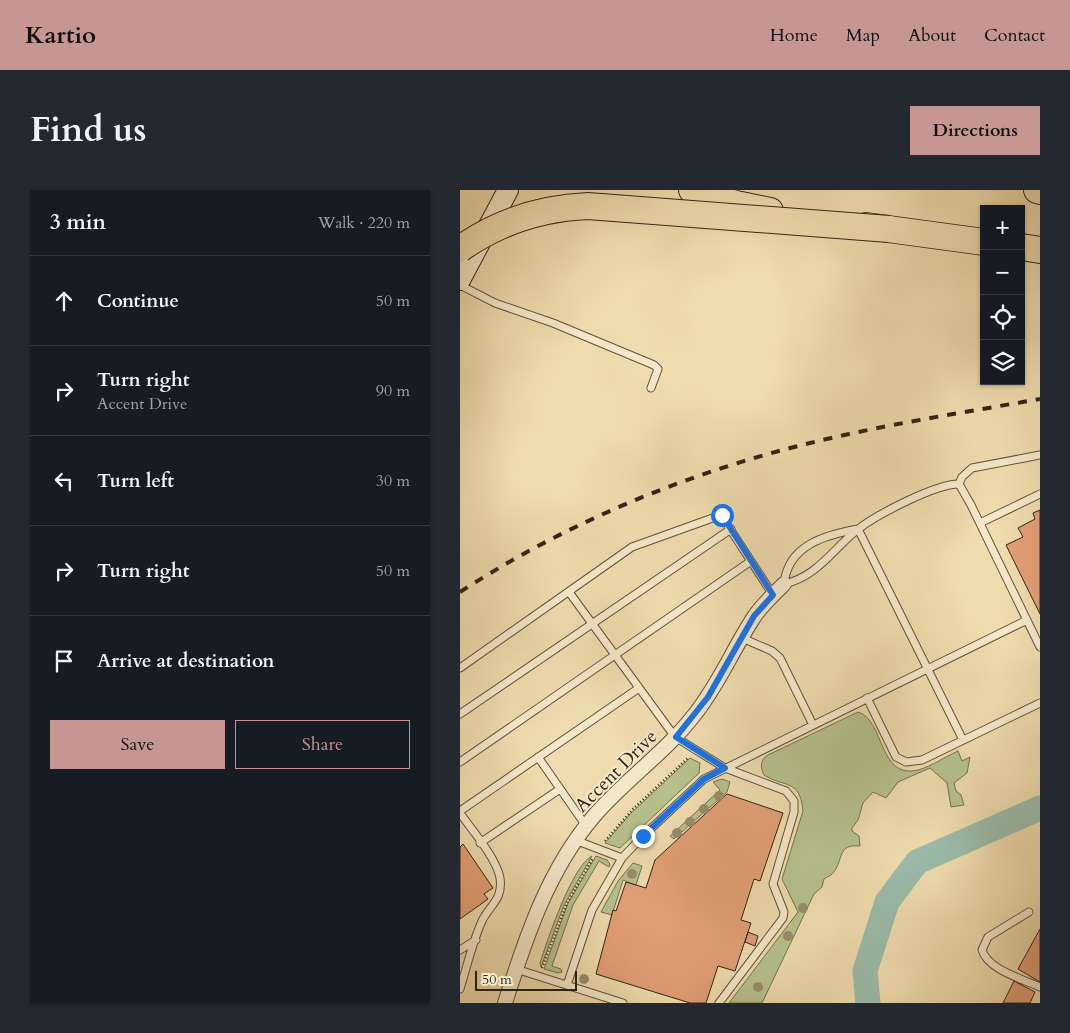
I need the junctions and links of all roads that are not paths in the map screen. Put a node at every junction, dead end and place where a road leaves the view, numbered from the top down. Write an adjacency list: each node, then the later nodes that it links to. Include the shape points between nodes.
1 (508, 190): 8 (main road)
2 (692, 190): 3 (highway, bridge, via 751,208)
3 (889, 229): 4 (highway); 6 (highway, bridge, via 599,205 548,210 520,217)
4 (980, 241)
5 (1025, 248): 7 (highway)
6 (460, 249)
7 (1040, 250)
8 (460, 280)
9 (460, 285): 10 (lane, via 495,303 654,365 658,376)
10 (651, 388)
11 (1040, 454): 12 (lane, via 972,468)
12 (959, 484): 14 (lane); 16 (lane, via 918,496)
13 (1040, 494): 14 (lane)
14 (980, 524): 21 (lane)
15 (731, 529): 17 (lane); 19 (lane, via 722,515 632,547); 22 (lane)
16 (858, 529): 18 (lane, via 812,571); 18 (lane, via 832,534 809,544 790,564); 27 (lane)
17 (751, 561): 20 (lane); 25 (lane)
18 (784, 584): 20 (street, Accent Drive)
19 (568, 592): 22 (lane); 26 (lane)
20 (773, 595): 23 (street, Accent Drive, via 754,616)
21 (1027, 620): 24 (lane); 27 (lane)
22 (592, 624): 25 (lane); 31 (lane)
23 (742, 638): 32 (lane, via 780,658); 33 (street, Accent Drive, via 708,697)
24 (1040, 647)
25 (615, 655): 28 (lane); 36 (lane)
26 (460, 668)
27 (927, 669): 29 (lane); 34 (lane)
28 (639, 688): 33 (lane); 35 (lane)
29 (867, 698): 32 (lane); 34 (lane, via 893,752 901,760 917,762)
30 (1040, 703): 34 (lane)
31 (460, 714)
32 (813, 725): 37 (lane)
33 (676, 737): 37 (lane); 40 (street, Accent Drive, via 612,797)
34 (963, 740)
35 (538, 757): 38 (lane); 39 (lane)
36 (460, 762)
37 (725, 768): 43 (lane, via 704,779); 53 (lane, via 786,791 792,796 794,806 773,884 784,912 783,918)
38 (560, 789): 40 (lane); 42 (lane)
39 (460, 812): 42 (lane)
40 (587, 826): 41 (street, Accent Drive)
41 (575, 840): 43 (lane); 47 (street, Accent Drive, via 533,919)
42 (480, 843): 45 (lane, via 500,878 495,905 483,919)
43 (622, 858): 48 (lane, via 592,910)
44 (1030, 912): 49 (lane, via 988,937 982,950 1001,969)
45 (476, 939): 46 (lane); 50 (lane)
46 (460, 950)
47 (516, 969): 48 (lane); 51 (street, Accent Drive)
48 (566, 985): 52 (lane)
49 (1040, 987)
50 (460, 988)
51 (505, 1003)
52 (623, 1003)
53 (719, 1003)

